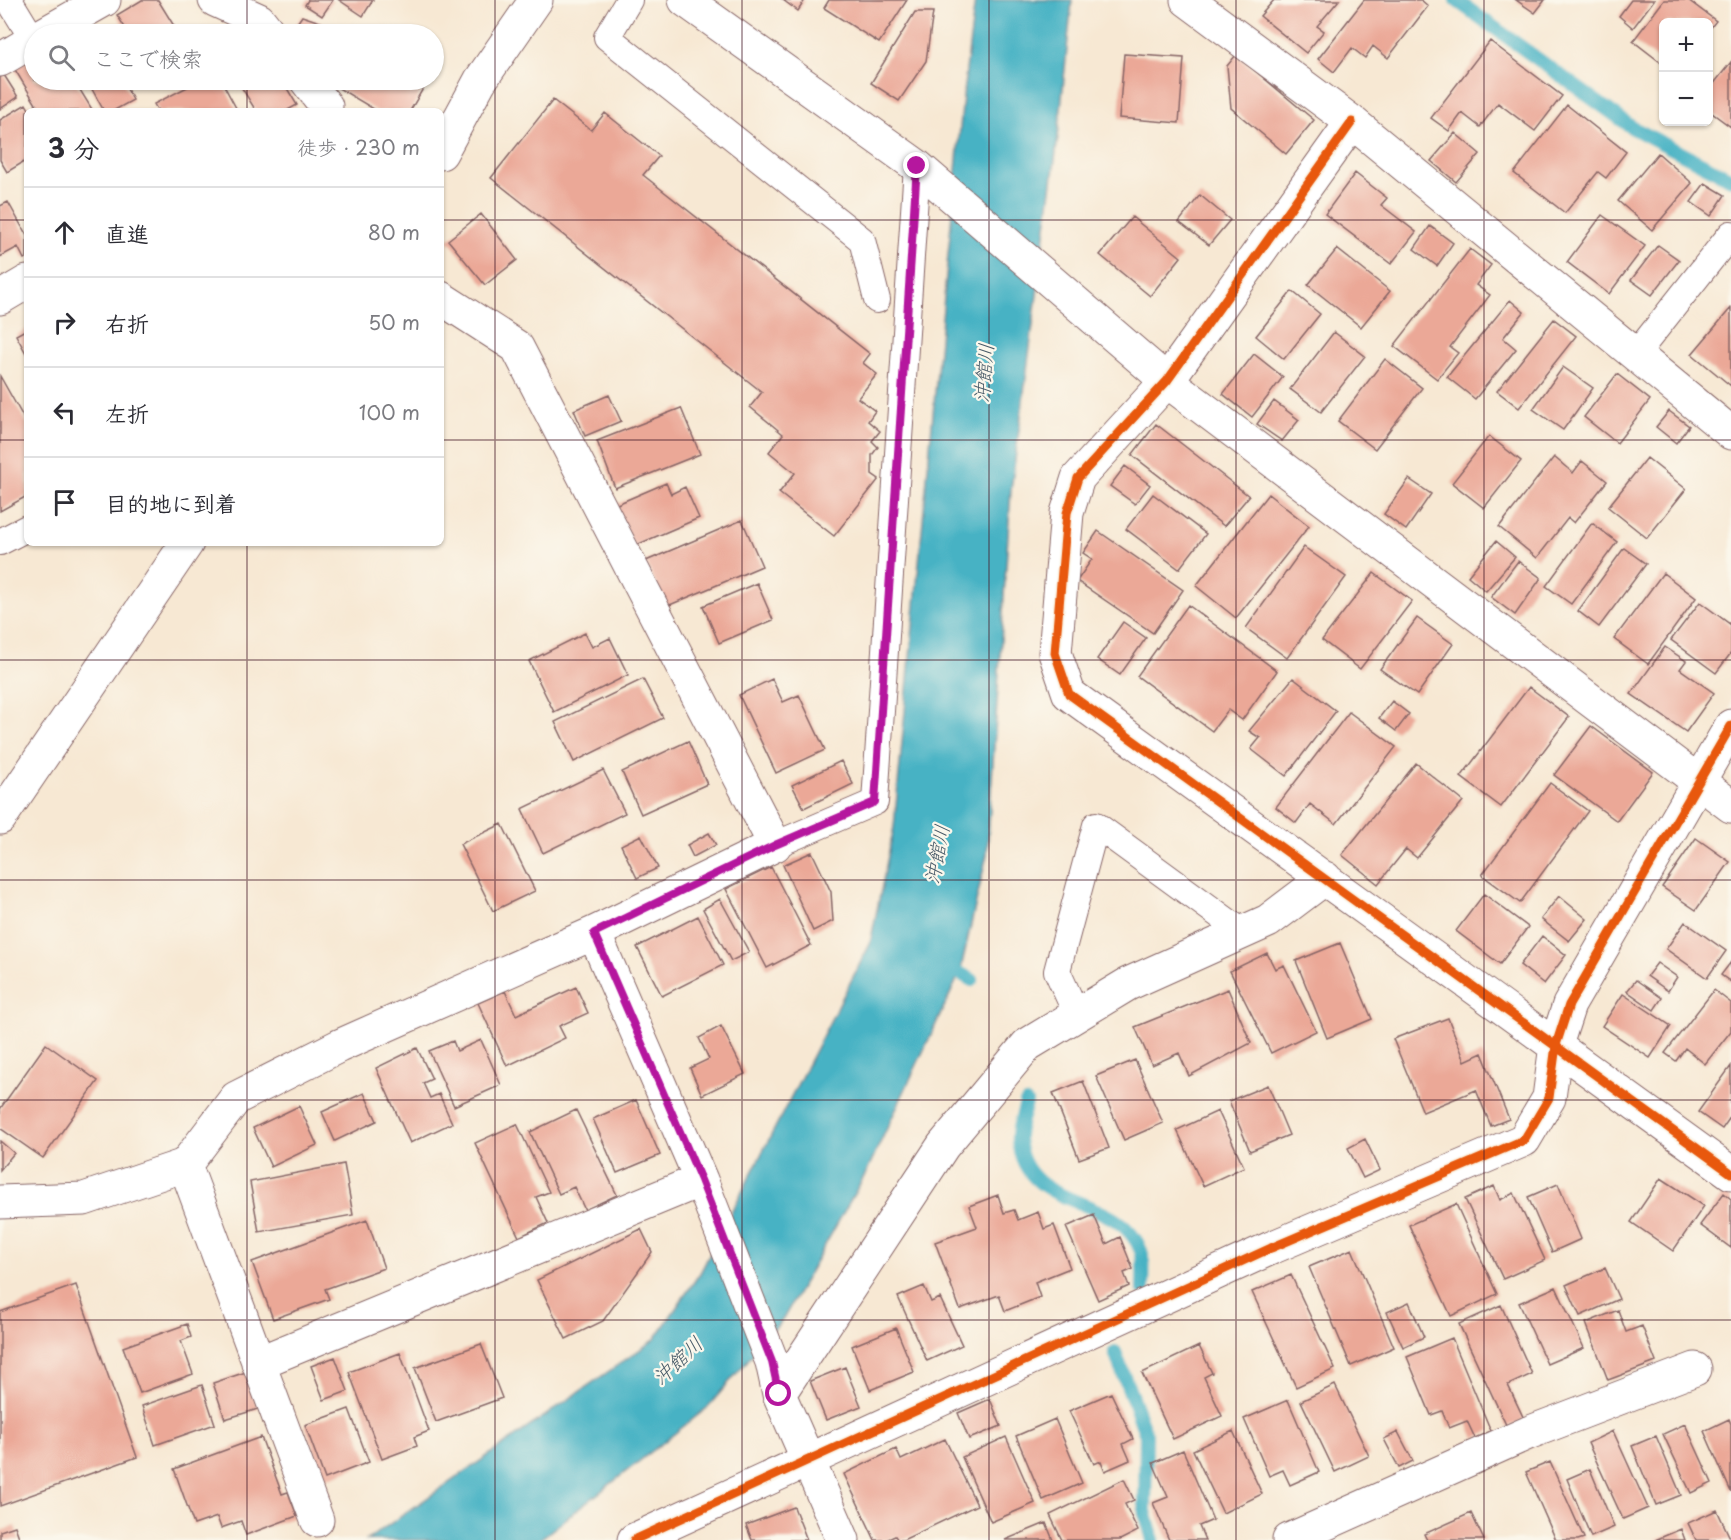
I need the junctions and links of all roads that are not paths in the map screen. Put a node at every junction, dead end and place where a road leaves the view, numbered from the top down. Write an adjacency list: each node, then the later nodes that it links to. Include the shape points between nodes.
1 (9, 0): 8 (lane)
2 (104, 0): 9 (street)
3 (214, 0): 10 (street)
4 (629, 0): 22 (lane, via 607,37 862,240)
5 (685, 0): 17 (street)
6 (1187, 0): 15 (street)
7 (525, 4): 16 (street)
8 (24, 24)
9 (62, 24)
10 (262, 24)
11 (24, 46): 12 (street)
12 (0, 60)
13 (313, 90): 14 (street)
14 (326, 108)
15 (1352, 122): 23 (street); 24 (street)
16 (444, 147)
17 (917, 166): 24 (street); 33 (lane, via 875,802)
18 (1731, 234): 23 (lane)
19 (24, 284): 20 (street)
20 (0, 298)
21 (444, 300): 33 (street, via 517,347)
22 (877, 300)
23 (1636, 354): 25 (street)
24 (1167, 381): 30 (street); 34 (street, via 1078,478 1067,513 1055,653 1069,694)
25 (1731, 433)
26 (24, 530): 27 (lane)
27 (0, 542)
28 (185, 546): 32 (street)
29 (1731, 726): 30 (street)
30 (1699, 782): 31 (street); 38 (street, via 1569,1005)
31 (1731, 806)
32 (0, 818)
33 (775, 845): 36 (street)
34 (1325, 878): 35 (street, via 1268,921); 38 (street)
35 (1241, 932): 37 (street, via 1128,984); 37 (lane, via 1096,825 1057,971)
36 (594, 933): 39 (street, via 339,1046 236,1098); 41 (street)
37 (1077, 1015): 45 (street, via 1027,1045 943,1146)
38 (1556, 1045): 40 (street); 46 (street, via 1549,1098 1524,1140 1271,1248)
39 (184, 1165): 42 (street, via 84,1199); 43 (street)
40 (1731, 1173)
41 (706, 1194): 43 (street); 45 (street, via 772,1362)
42 (0, 1202)
43 (258, 1363): 47 (street)
44 (1695, 1369): 50 (street, via 1528,1433)
45 (779, 1394): 46 (street)
46 (808, 1459): 48 (street); 49 (street)
47 (317, 1520)
48 (634, 1540)
49 (843, 1540)
50 (1289, 1540)

